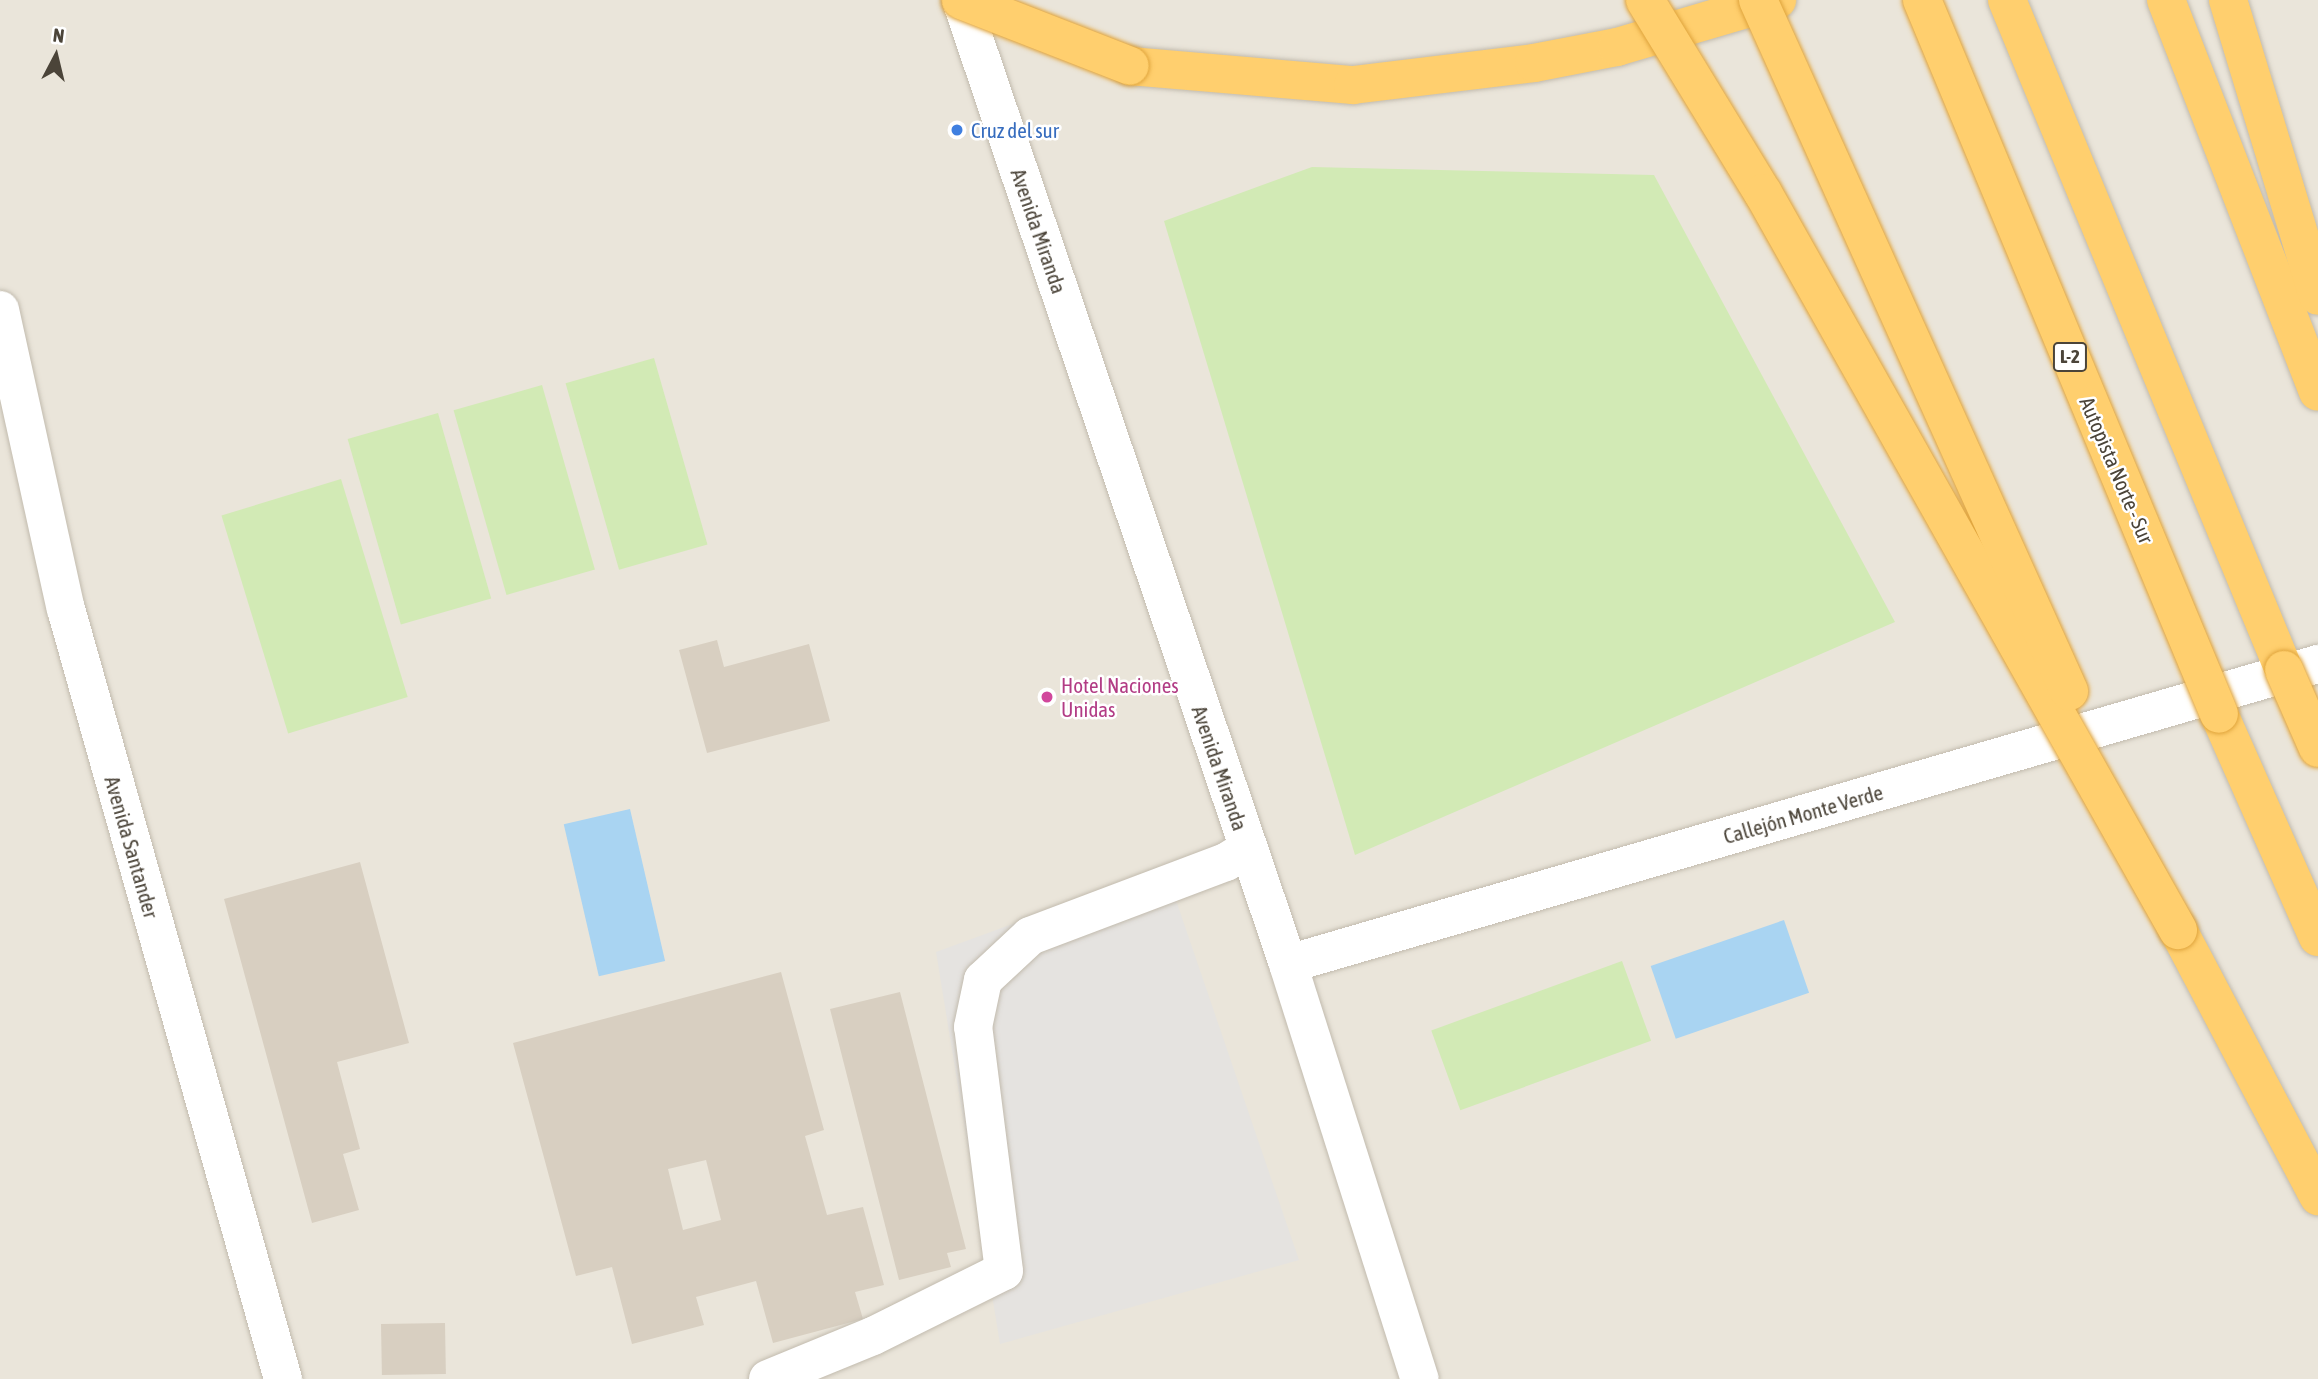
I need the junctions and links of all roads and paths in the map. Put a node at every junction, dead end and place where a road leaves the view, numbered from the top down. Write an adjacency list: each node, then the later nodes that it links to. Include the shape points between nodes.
1 (961, 0): 4 (highway, bridge, via 1130,66 1353,85 1534,63 1605,49); 14 (street, Avenida Miranda)
2 (1645, 0): 15 (highway, bridge, via 1763,193)
3 (1758, 0): 15 (highway, bridge)
4 (1777, 0)
5 (1922, 0): 16 (highway, Autopista Norte - Sur / L-2, bridge, via 2219,714)
6 (2007, 0): 13 (highway, bridge)
7 (2166, 0): 11 (highway)
8 (2228, 0): 9 (highway)
9 (2318, 296)
10 (0, 310): 19 (street, Avenida Santander, via 66,609)
11 (2318, 391)
12 (2318, 664): 17 (street, Callejón Monte Verde)
13 (2318, 748)
14 (1247, 849): 17 (street, Avenida Miranda); 20 (street, via 1226,862 1030,936 983,980 974,1040 1004,1271 873,1336)
15 (2178, 930): 18 (highway)
16 (2318, 937)
17 (1289, 964): 21 (street, Avenida Miranda)
18 (2318, 1196)
19 (283, 1379)
20 (768, 1379)
21 (1420, 1379)

